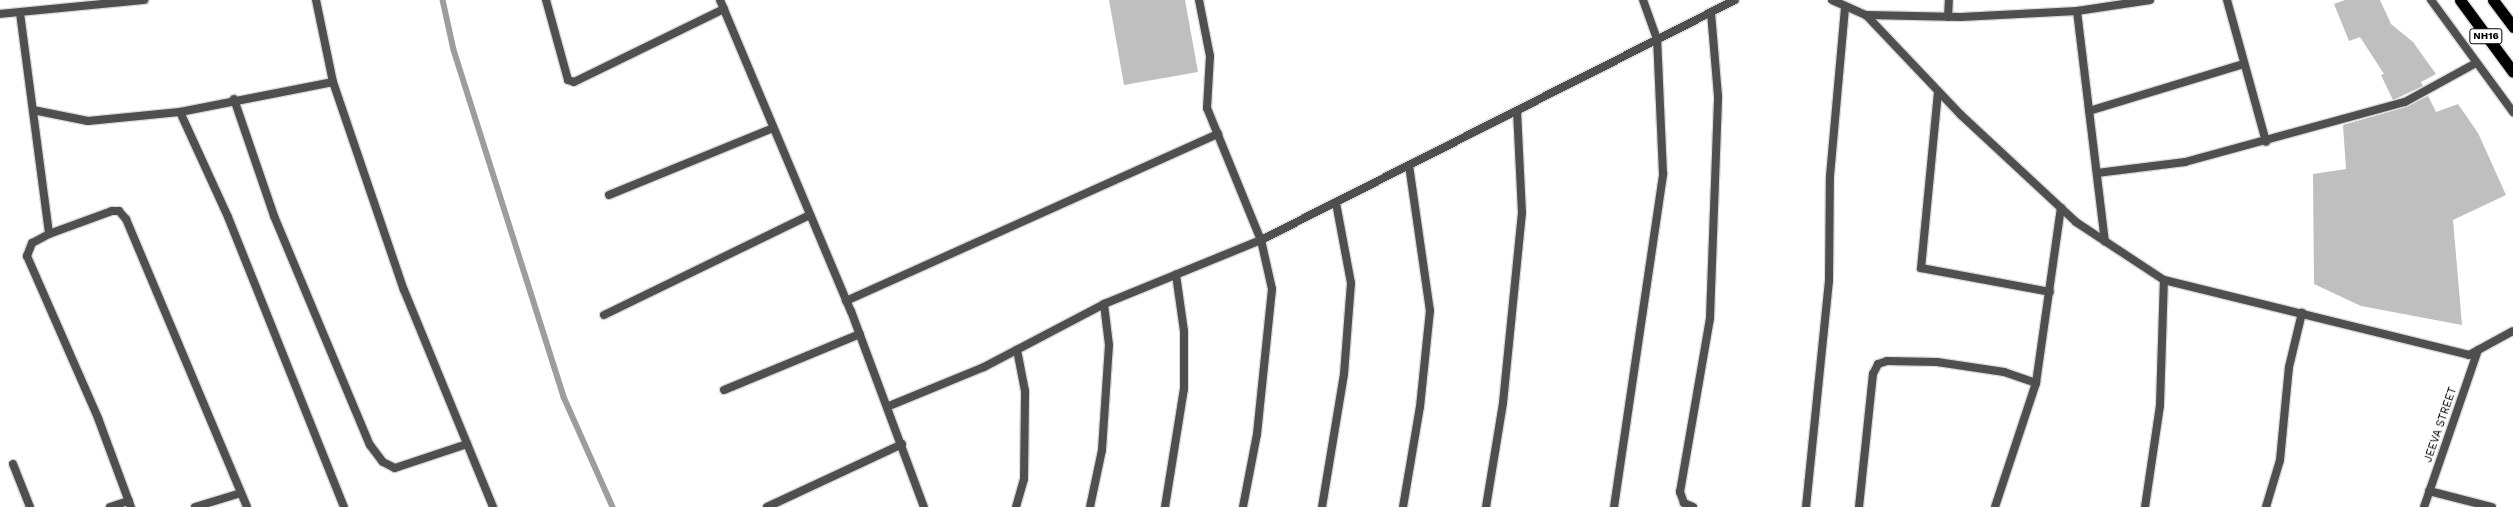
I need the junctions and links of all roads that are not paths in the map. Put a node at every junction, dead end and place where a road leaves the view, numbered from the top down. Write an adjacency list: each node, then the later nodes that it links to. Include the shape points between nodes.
1 (144, 0): 19 (street)
2 (316, 0): 28 (street)
3 (546, 0): 16 (street, via 568,80 574,82)
4 (720, 0): 16 (street)
5 (1199, 0): 37 (street, via 1210,56 1207,108)
6 (1643, 0): 24 (street)
7 (1735, 0): 18 (street)
8 (1832, 0): 15 (street)
9 (1949, 0): 22 (street)
10 (2150, 0): 17 (street)
11 (2227, 0): 26 (street)
12 (2431, 0): 25 (street)
13 (2460, 0): 27 (highway, NH16)
14 (2493, 0): 23 (highway, NH16)
15 (1845, 8): 21 (street); 85 (street, via 1830,176 1828,281)
16 (724, 9): 36 (street)
17 (2077, 11): 22 (street); 33 (street)
18 (1711, 12): 24 (street); 84 (street, via 1718,96 1710,318 1680,492 1684,503)
19 (20, 13): 20 (street); 31 (street)
20 (0, 14)
21 (1866, 15): 22 (street); 29 (street)
22 (1948, 17)
23 (2513, 27)
24 (1657, 39): 32 (street); 83 (street, via 1663,174)
25 (2476, 63): 35 (street); 38 (street, via 2405,102)
26 (2244, 64): 33 (street); 38 (street)
27 (2513, 72)
28 (333, 82): 30 (street); 62 (street, via 404,290)
29 (1938, 92): 43 (street); 50 (street, via 1921,268)
30 (234, 99): 34 (street); 62 (street, via 277,223 370,445 383,462 395,468)
31 (33, 110): 34 (street, via 88,121); 45 (street)
32 (1517, 111): 39 (street); 82 (street, via 1522,213 1503,403)
33 (2089, 111): 40 (street)
34 (180, 112): 72 (street, via 228,217)
35 (2513, 112)
36 (773, 128): 41 (street); 44 (street)
37 (1218, 134): 46 (street); 51 (street)
38 (2266, 142): 40 (street, via 2185,162)
39 (1409, 166): 42 (street); 81 (street, via 1430,311 1420,406)
40 (2097, 173): 47 (street)
41 (610, 196)
42 (1336, 203): 46 (street); 80 (street, via 1351,283 1344,374)
43 (2061, 208): 47 (street); 50 (street)
44 (810, 215): 51 (street); 54 (street)
45 (49, 234): 66 (street, via 112,211 119,212 126,219); 67 (street, via 32,243 27,256 98,418)
46 (1261, 240): 48 (street); 79 (street, via 1272,289 1258,434)
47 (2105, 241): 49 (street)
48 (1176, 275): 52 (street); 78 (street, via 1184,331 1184,389)
49 (2164, 280): 53 (street); 88 (street, via 2160,405)
50 (2050, 292): 59 (street)
51 (846, 301): 56 (street)
52 (1104, 304): 57 (street); 77 (street, via 1109,345 1102,450)
53 (2302, 313): 58 (street, via 2469,355); 89 (street, via 2289,367 2280,460)
54 (604, 315)
55 (2513, 331): 58 (street)
56 (860, 334): 60 (street); 61 (street)
57 (1017, 350): 61 (street, via 984,367); 76 (street, via 1025,391 1024,479)
58 (2478, 350): 65 (street, JEEVA STREET)
59 (2036, 382): 86 (street, via 1951,363 1887,361 1878,364 1873,374); 87 (street)
60 (724, 390)
61 (889, 406): 63 (street)
62 (467, 444): 73 (street)
63 (902, 444): 74 (street); 75 (street)
64 (13, 464): 68 (street)
65 (2430, 491): 90 (street, JEEVA STREET); 91 (street)
66 (241, 493): 70 (street); 71 (street)
67 (130, 504): 69 (street)
68 (30, 507)
69 (110, 507)
70 (195, 507)
71 (247, 507)
72 (344, 507)
73 (493, 507)
74 (767, 507)
75 (924, 507)
76 (1016, 507)
77 (1090, 507)
78 (1164, 507)
79 (1243, 507)
80 (1322, 507)
81 (1403, 507)
82 (1486, 507)
83 (1614, 507)
84 (1693, 507)
85 (1806, 507)
86 (1859, 507)
87 (1995, 507)
88 (2145, 507)
89 (2266, 507)
90 (2424, 507)
91 (2492, 507)

